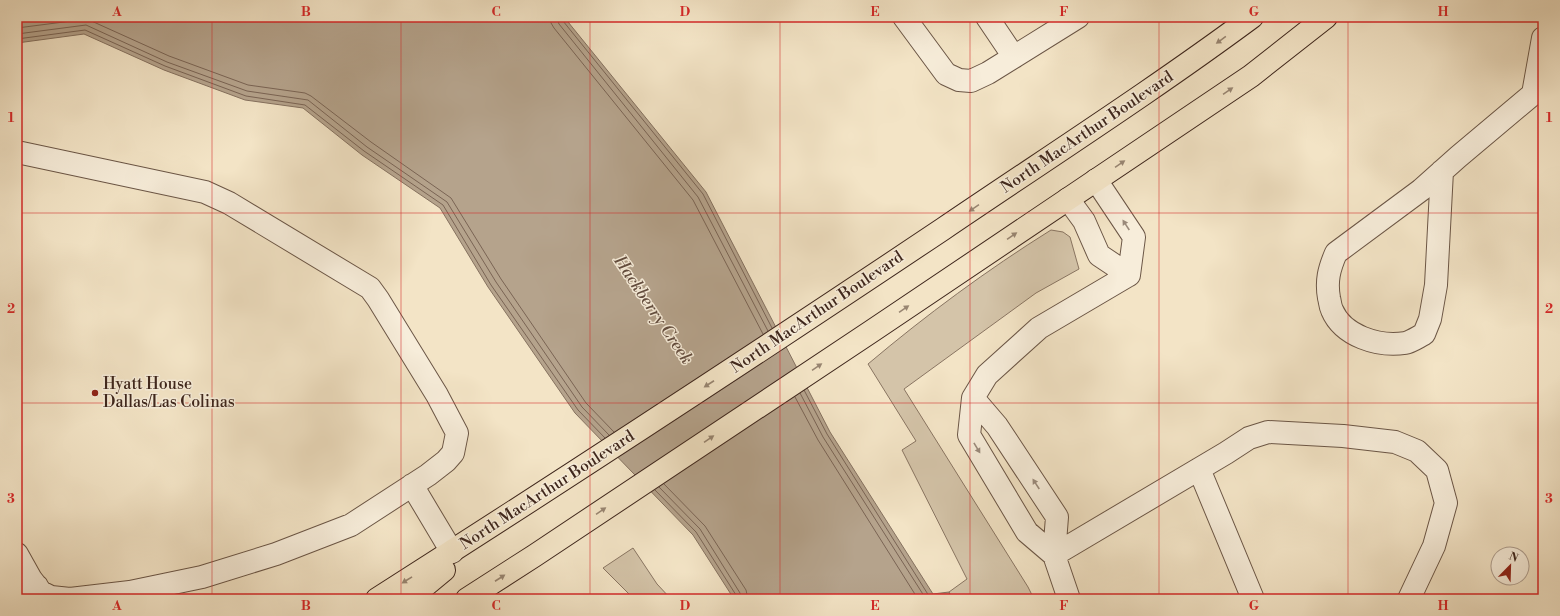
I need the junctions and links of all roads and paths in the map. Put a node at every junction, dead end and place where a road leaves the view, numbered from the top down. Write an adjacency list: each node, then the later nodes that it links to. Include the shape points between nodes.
1 (904, 17): 7 (lane, via 946,74 959,80 971,81)
2 (986, 17): 7 (lane)
3 (1078, 17): 7 (lane)
4 (1252, 17): 16 (main road, North MacArthur Boulevard, one-way to 16, via 1193,61 847,293)
5 (1326, 17): 10 (main road, one-way to 5, via 1250,76)
6 (1543, 38): 9 (lane, via 1533,94)
7 (1014, 57)
8 (17, 152): 15 (lane, via 205,192 229,203 370,288 437,395 457,433 453,453)
9 (1442, 171): 9 (lane, via 1421,190 1336,253 1329,269 1327,285 1332,310 1345,328 1364,339 1386,344 1406,343 1424,334 1430,319 1436,285)
10 (1096, 180): 11 (main road); 12 (lane, one-way to 10, via 1134,237)
11 (1068, 199): 12 (lane, via 1084,221 1099,255); 23 (main road, one-way to 11)
12 (1129, 275): 13 (lane, via 1039,328 987,375)
13 (973, 398): 18 (lane, one-way to 13, via 1057,517 997,426); 18 (lane, one-way to 18, via 969,436 1027,532)
14 (1199, 469): 18 (lane); 25 (lane); 26 (lane, via 1248,438 1268,432 1395,442 1417,451 1437,470 1446,502 1434,546)
15 (412, 485): 16 (lane); 19 (lane, via 351,525 276,554 202,577 130,592 70,599 40,592)
16 (452, 552): 21 (main road, North MacArthur Boulevard, one-way to 21); 22 (main road, via 450,566)
17 (17, 554): 19 (lane)
18 (1054, 555): 24 (lane)
19 (36, 586): 20 (lane)
20 (19, 599)
21 (377, 599)
22 (409, 599)
23 (467, 599)
24 (1069, 599)
25 (1253, 599)
26 (1409, 599)

